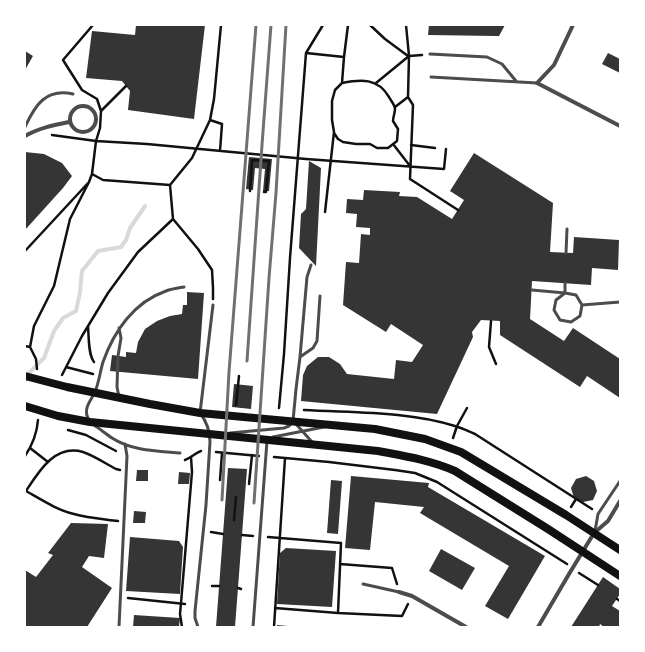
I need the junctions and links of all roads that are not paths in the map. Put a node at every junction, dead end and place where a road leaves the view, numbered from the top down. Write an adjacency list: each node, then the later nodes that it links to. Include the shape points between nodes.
1 (572, 25): 5 (street, via 554,65)
2 (430, 54): 4 (lane, via 487,57 502,64)
3 (431, 77): 4 (lane)
4 (516, 81): 5 (lane)
5 (537, 83): 8 (street)
6 (73, 94): 9 (lane, via 53,93 42,100 32,112)
7 (70, 122): 7 (street, via 75,130 84,132 93,128 97,120 94,111 86,105 77,106 70,113); 10 (street, via 45,127)
8 (620, 126)
9 (25, 127)
10 (25, 136)
11 (567, 229): 12 (lane)
12 (566, 253)
13 (311, 265): 23 (lane)
14 (565, 283): 17 (lane)
15 (184, 288): 22 (lane, via 167,290 150,298 129,315)
16 (532, 290): 17 (lane)
17 (565, 293): 21 (lane, via 576,296); 21 (lane, via 556,300 554,310 560,320 571,322 580,316)
18 (320, 296): 23 (lane, via 317,341 314,348)
19 (620, 302): 21 (lane)
20 (213, 305): 28 (lane)
21 (582, 305)
22 (119, 328): 25 (lane, via 103,362); 26 (lane, via 121,338 117,387)
23 (300, 357): 29 (lane)
24 (25, 376): 25 (main road)
25 (95, 393): 26 (main road); 30 (lane, via 87,406 87,417)
26 (120, 398): 28 (main road)
27 (25, 406): 30 (main road)
28 (200, 413): 29 (main road); 33 (lane)
29 (293, 421): 31 (main road); 32 (lane); 33 (lane, via 284,428)
30 (90, 422): 33 (main road); 35 (lane, via 112,439)
31 (334, 425): 32 (lane); 40 (main road, via 375,429 425,439 461,452)
32 (302, 432): 34 (lane); 36 (lane)
33 (210, 434): 34 (main road); 47 (lane, via 206,505 195,611)
34 (267, 440): 36 (main road); 48 (lane)
35 (125, 444): 37 (lane, via 140,449); 46 (lane, via 127,456)
36 (314, 445): 42 (main road, via 378,451 443,466)
37 (180, 453)
38 (620, 481): 40 (lane, via 598,514)
39 (620, 501): 40 (street, via 608,520)
40 (594, 533): 41 (main road); 42 (street)
41 (620, 550)
42 (583, 551): 43 (main road); 50 (street)
43 (620, 576)
44 (363, 584): 45 (lane)
45 (399, 592): 49 (street, via 412,596)
46 (119, 627)
47 (198, 627)
48 (253, 627)
49 (466, 627)
50 (538, 627)

